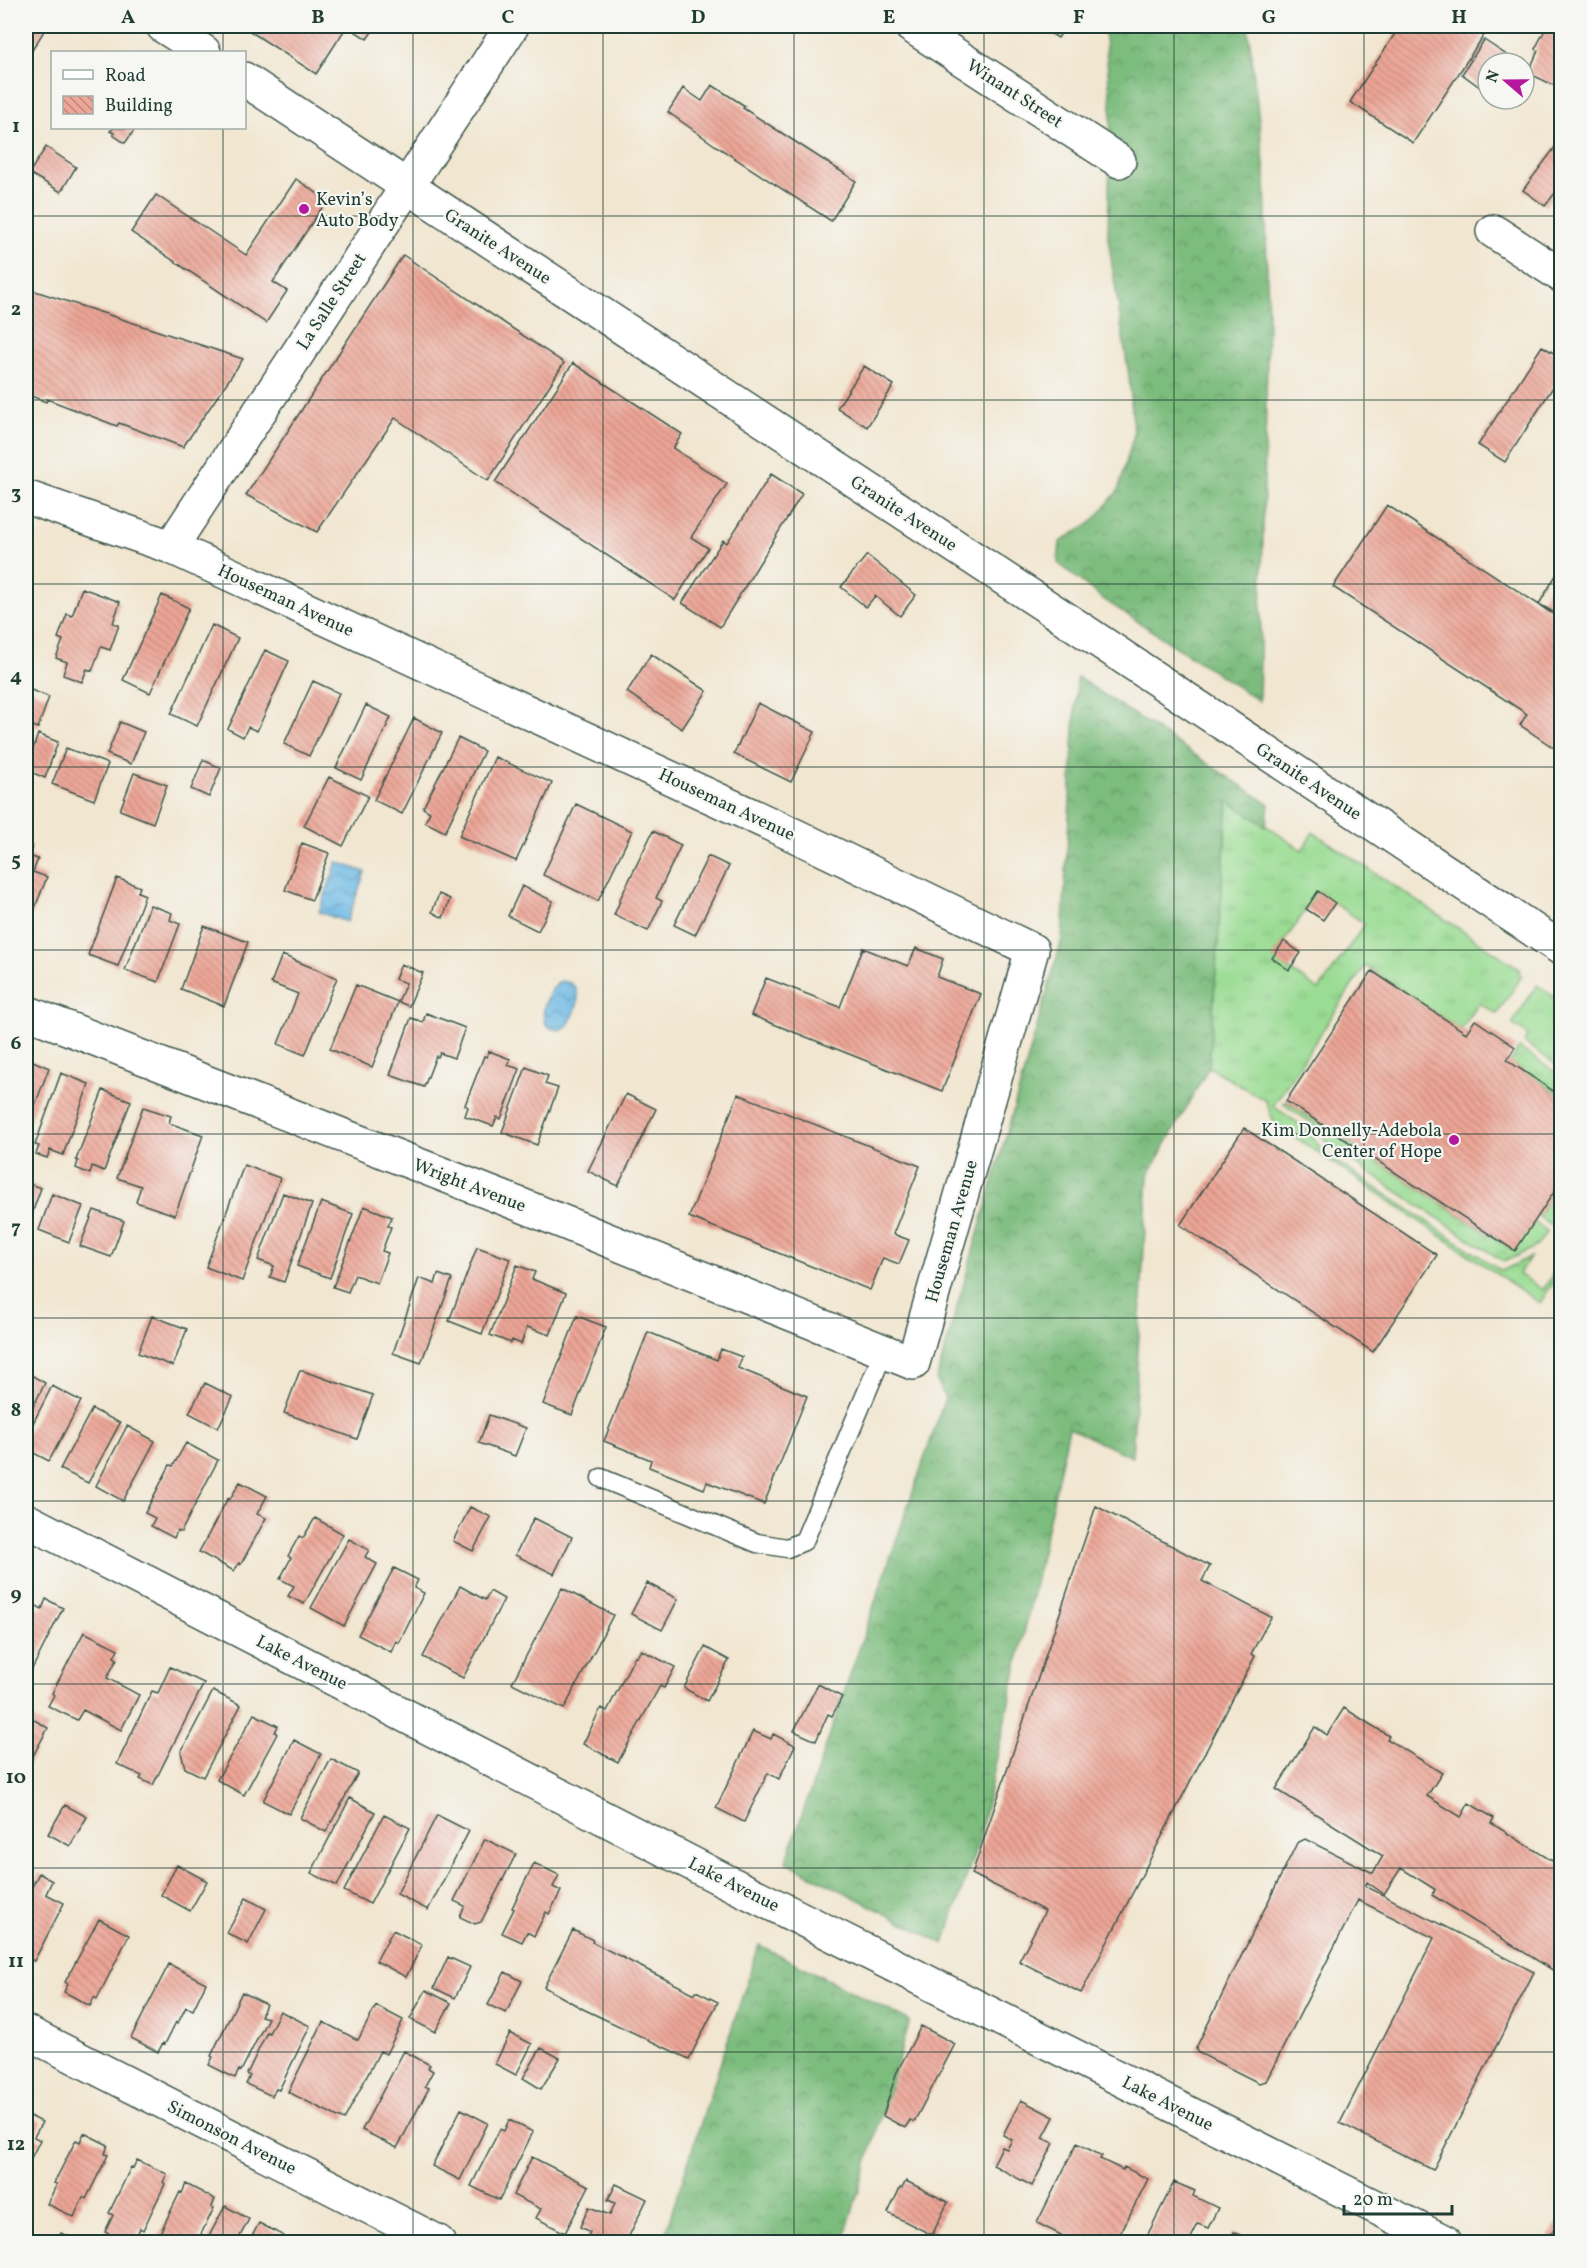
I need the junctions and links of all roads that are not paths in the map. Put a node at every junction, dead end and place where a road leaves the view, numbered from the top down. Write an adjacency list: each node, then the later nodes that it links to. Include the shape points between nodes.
1 (163, 26): 4 (street)
2 (512, 26): 7 (street, La Salle Street)
3 (911, 26): 6 (street, Winant Street)
4 (202, 51)
5 (246, 80): 7 (street, Granite Avenue)
6 (1119, 161)
7 (407, 186): 11 (street, La Salle Street); 12 (street, Granite Avenue)
8 (1492, 231): 9 (street)
9 (1562, 276)
10 (26, 497): 11 (street, Houseman Avenue)
11 (171, 547): 14 (street, Houseman Avenue, via 796,836 1032,950)
12 (1562, 949)
13 (26, 1012): 14 (street, Wright Avenue)
14 (898, 1357): 15 (lane, via 804,1541 786,1548 758,1543)
15 (601, 1478)
16 (26, 1520): 19 (street, Lake Avenue, via 716,1876)
17 (26, 2032): 18 (street, Simonson Avenue)
18 (438, 2242)
19 (1445, 2242)

